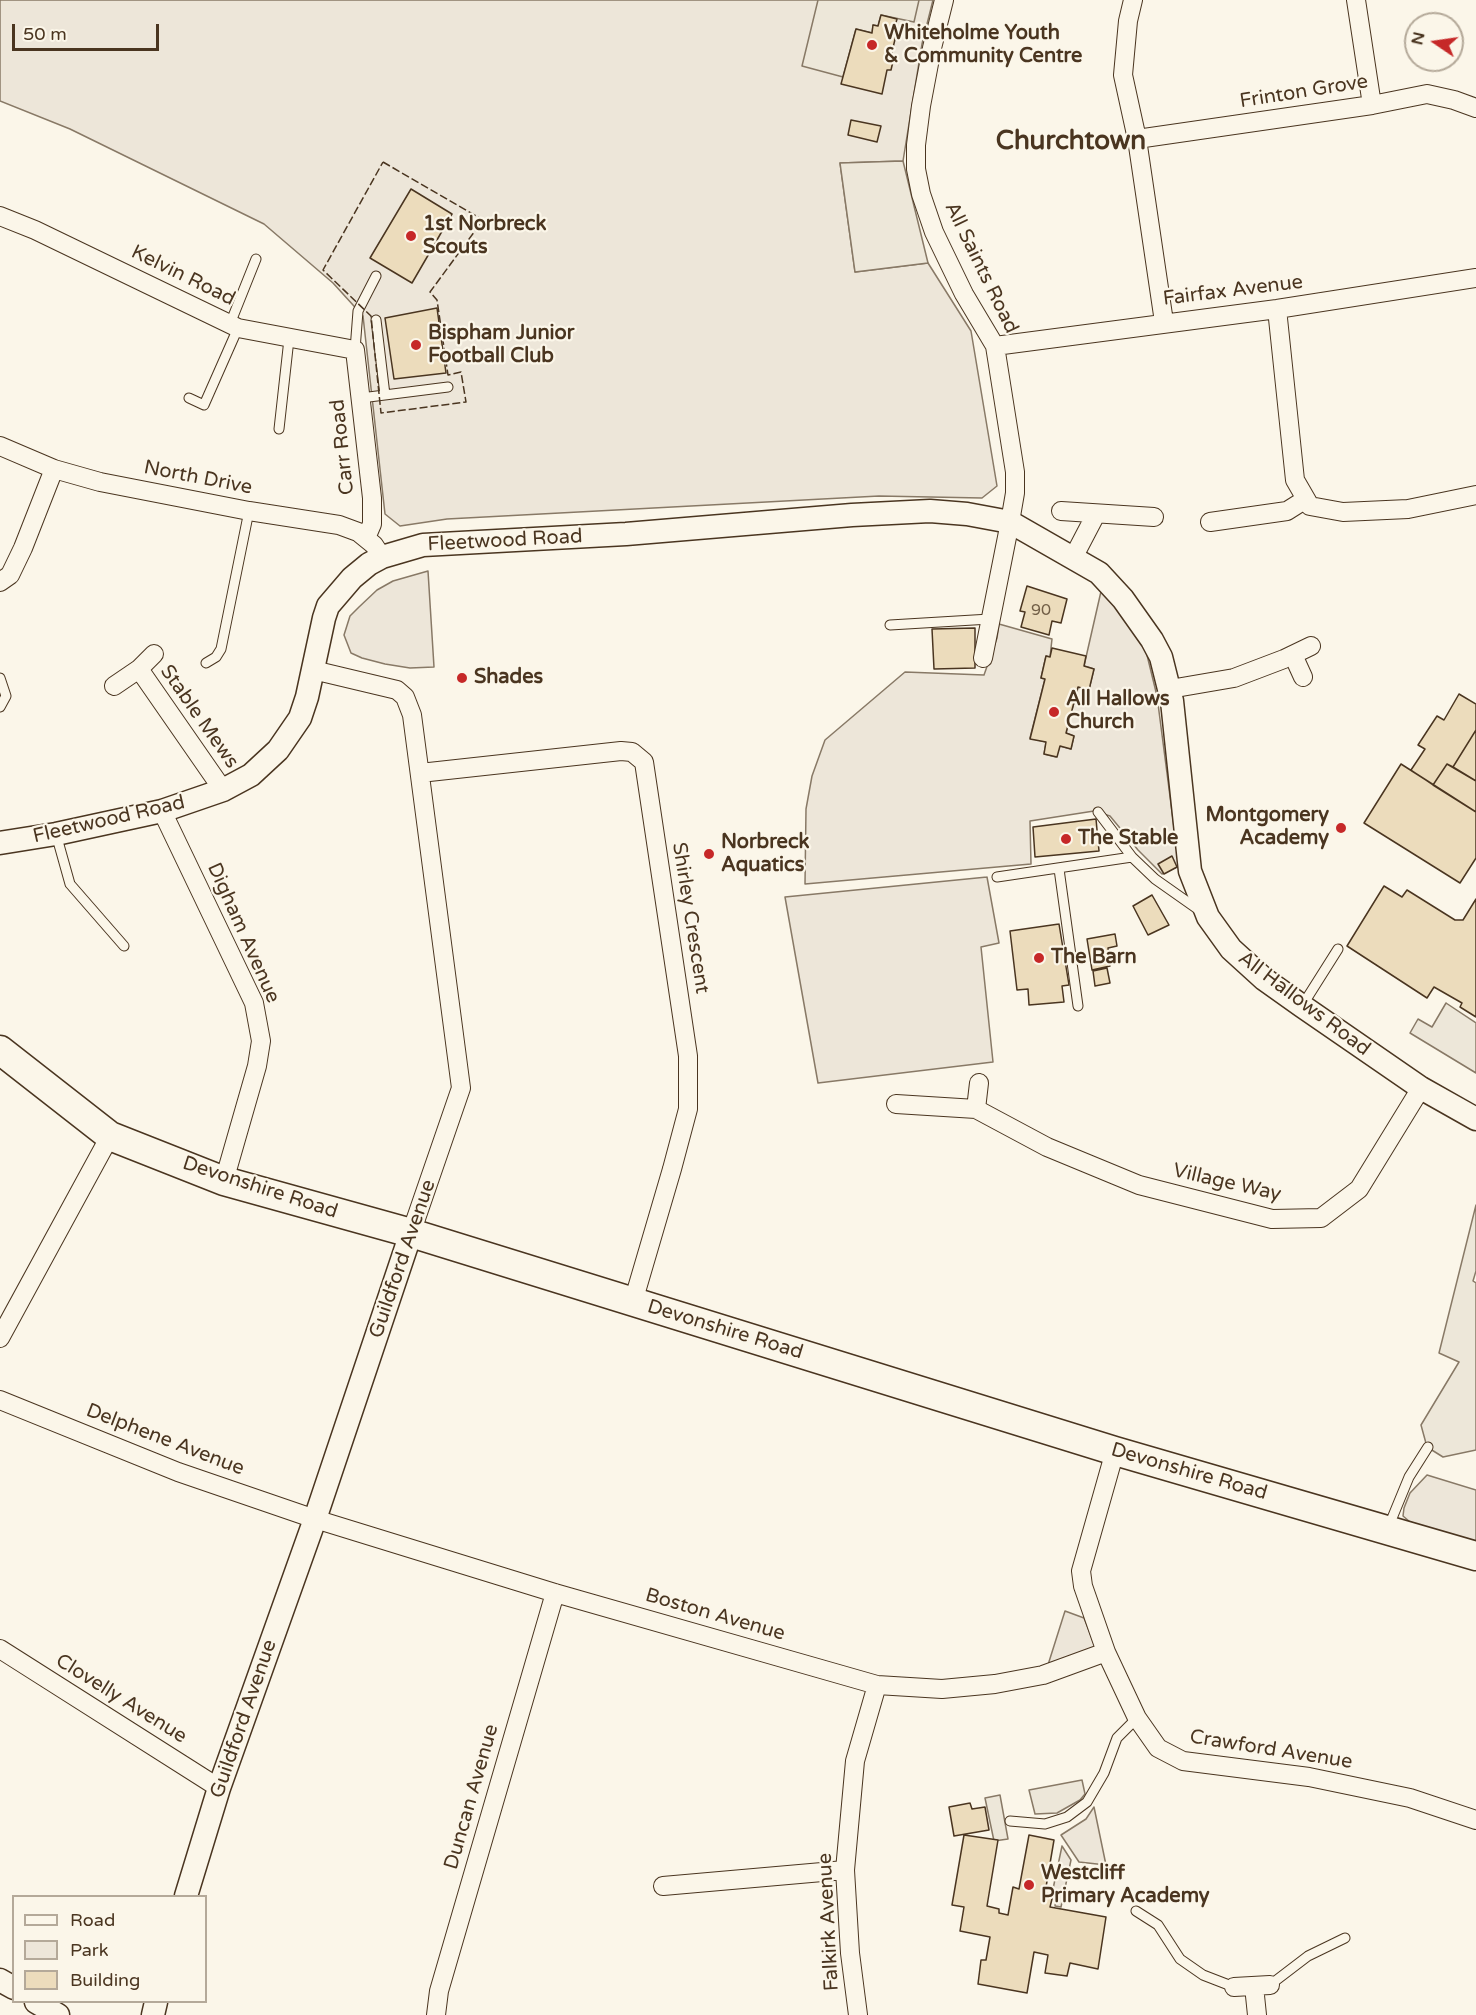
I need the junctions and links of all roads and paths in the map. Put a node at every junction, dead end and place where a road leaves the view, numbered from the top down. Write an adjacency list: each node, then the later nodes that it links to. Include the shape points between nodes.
1 (944, 0): 16 (street, All Saints Road, via 921,106 916,169 934,232)
2 (1133, 0): 6 (street, via 1123,75)
3 (1356, 0): 4 (street)
4 (1372, 105): 5 (street, Frinton Grove, via 1427,94); 6 (street, Frinton Grove)
5 (1476, 108)
6 (1137, 139): 13 (street)
7 (0, 216): 14 (street, Kelvin Road)
8 (256, 259): 14 (lane)
9 (376, 276): 17 (lane, via 358,311)
10 (1476, 278): 11 (street, Fairfax Avenue)
11 (1277, 309): 13 (street, Fairfax Avenue); 26 (street, via 1295,480)
12 (376, 320): 19 (lane)
13 (1164, 322): 16 (street, Fairfax Avenue)
14 (234, 326): 15 (street, Kelvin Road); 20 (lane, via 204,405)
15 (289, 339): 17 (street, Kelvin Road); 22 (lane)
16 (995, 346): 31 (street, All Saints Road, via 1015,472)
17 (355, 350): 21 (street, Carr Road)
18 (448, 387): 19 (lane)
19 (385, 395): 21 (lane)
20 (189, 398)
21 (361, 398): 32 (street, Carr Road, via 372,513)
22 (279, 429)
23 (0, 446): 24 (street, North Drive)
24 (54, 469): 28 (street, North Drive, via 100,482); 36 (street, via 10,575)
25 (1476, 495): 26 (street, via 1408,509 1343,512 1310,506)
26 (1306, 499): 33 (street, via 1287,511 1217,521)
27 (1062, 510): 29 (street)
28 (249, 511): 32 (street, North Drive, via 339,525); 43 (lane, via 221,649)
29 (1096, 514): 30 (street); 35 (street)
30 (1154, 517)
31 (1010, 522): 34 (street, Fleetwood Road, via 930,511 852,515 626,534 423,545); 35 (street, All Hallows Road); 37 (street, All Saints Road)
32 (366, 538): 34 (street, North Drive)
33 (1220, 538)
34 (382, 557): 45 (street, Fleetwood Road, via 352,578 328,606)
35 (1073, 558): 49 (street, All Hallows Road, via 1099,573 1123,599 1161,657)
36 (0, 582)
37 (990, 620): 38 (lane); 42 (street, All Saints Road)
38 (890, 625)
39 (1311, 646): 41 (street)
40 (154, 654): 44 (street, Stable Mews)
41 (1293, 655): 46 (street); 49 (street, via 1234,678)
42 (983, 658)
43 (206, 663)
44 (139, 669): 48 (street, Stable Mews); 52 (street, Stable Mews)
45 (313, 670): 51 (street, Guildford Avenue, via 397,690 405,697 412,715); 52 (street, Fleetwood Road, via 308,697 289,736 260,768)
46 (1303, 677)
47 (0, 678): 50 (lane, via 6,696)
48 (114, 686)
49 (1170, 689): 60 (street, All Hallows Road, via 1190,872)
50 (0, 707)
51 (420, 774): 73 (street, Guildford Avenue, via 461,1088); 74 (street, Shirley Crescent, via 621,751 632,752 644,762 688,1056 688,1109)
52 (223, 790): 53 (street, Fleetwood Road)
53 (162, 811): 55 (street, Fleetwood Road); 72 (street, Digham Avenue, via 254,1003 261,1041)
54 (1098, 812): 57 (lane)
55 (56, 834): 56 (street, Fleetwood Road); 61 (lane, via 70,884)
56 (0, 843)
57 (1132, 856): 58 (lane); 60 (lane, via 1155,879)
58 (1059, 869): 59 (lane); 63 (lane)
59 (997, 877)
60 (1208, 917): 64 (street, All Hallows Road, via 1231,949)
61 (124, 946)
62 (1338, 949): 64 (lane)
63 (1078, 1006)
64 (1302, 1006): 67 (street, All Hallows Road)
65 (0, 1050): 71 (main road, Devonshire Road)
66 (979, 1083): 69 (street)
67 (1421, 1088): 69 (street, Village Way, via 1359,1189 1321,1218 1272,1219 1139,1185 1047,1147); 70 (street, All Hallows Road)
68 (896, 1104): 69 (street, Village Way)
69 (976, 1109)
70 (1476, 1119)
71 (110, 1136): 72 (main road, Devonshire Road); 75 (street)
72 (224, 1181): 73 (main road, Devonshire Road)
73 (411, 1233): 74 (main road, Devonshire Road); 79 (street, Guildford Avenue)
74 (633, 1302): 78 (main road, Devonshire Road)
75 (0, 1338)
76 (0, 1400): 79 (street, Delphene Avenue, via 178,1472)
77 (1428, 1447): 80 (lane, via 1409,1477)
78 (1115, 1451): 80 (main road, Devonshire Road); 84 (street, Crawford Avenue, via 1081,1571)
79 (315, 1520): 82 (street, Boston Avenue); 87 (street, Guildford Avenue)
80 (1387, 1530): 81 (main road, Devonshire Road)
81 (1476, 1556)
82 (555, 1593): 85 (street, Boston Avenue); 99 (street, Duncan Avenue)
83 (0, 1649): 87 (street, Clovelly Avenue)
84 (1106, 1652): 85 (street, Boston Avenue, via 1043,1675 995,1684 942,1689); 86 (street, Crawford Avenue)
85 (877, 1685): 90 (street, Falkirk Avenue, via 855,1761)
86 (1137, 1718): 88 (street, Crawford Avenue, via 1158,1748 1183,1761 1309,1777 1410,1798); 89 (lane, via 1117,1738 1104,1773 1087,1802 1067,1817 1045,1824)
87 (219, 1788): 92 (street, Guildford Avenue)
88 (1476, 1820)
89 (1010, 1821)
90 (845, 1870): 91 (street); 100 (street, Falkirk Avenue)
91 (663, 1886)
92 (186, 1895)
93 (1136, 1911): 96 (lane, via 1158,1925 1180,1959 1203,1975)
94 (1345, 1938): 95 (lane)
95 (1262, 1985): 96 (street); 101 (street)
96 (1234, 1987)
97 (39, 2003): 98 (street)
98 (58, 2015)
99 (436, 2015)
100 (858, 2015)
101 (1257, 2015)

